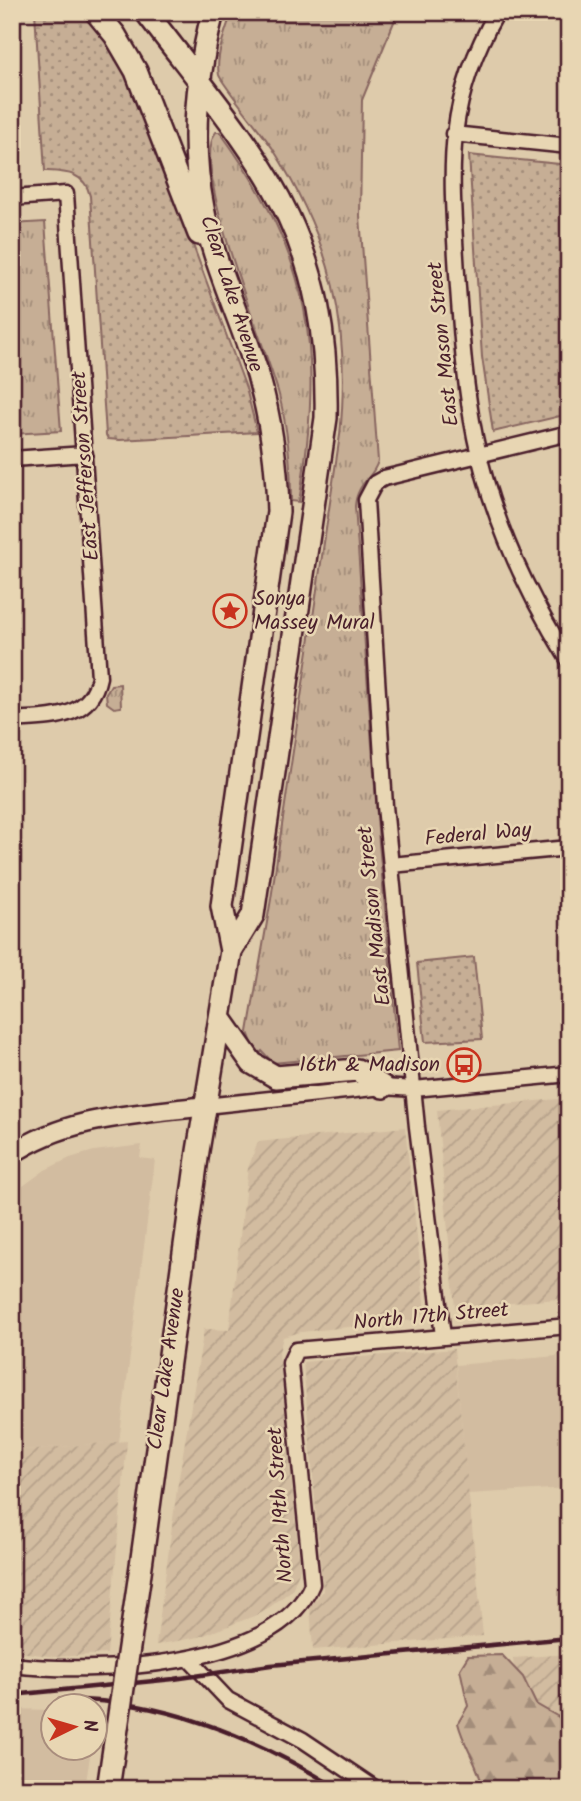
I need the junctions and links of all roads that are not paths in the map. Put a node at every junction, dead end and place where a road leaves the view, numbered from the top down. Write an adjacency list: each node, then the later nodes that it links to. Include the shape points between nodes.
1 (96, 12): 9 (main road, via 136,71 183,197)
2 (146, 12): 5 (main road)
3 (213, 12): 5 (main road)
4 (497, 12): 6 (street, East Mason Street, via 471,61)
5 (200, 82): 9 (main road, Clear Lake Avenue, via 196,130 202,206); 18 (main road, Clear Lake Avenue, via 257,158 295,225 322,316 327,380 327,418 253,915)
6 (453, 134): 7 (street); 12 (street, East Mason Street, via 451,176 462,340)
7 (569, 146)
8 (12, 198): 11 (street, East Jefferson Street, via 66,194)
9 (235, 311): 18 (main road, Clear Lake Avenue, via 268,413 278,512 222,906)
10 (569, 433): 12 (street)
11 (85, 454): 13 (street); 15 (street, East Jefferson Street, via 99,677 87,704 59,717)
12 (479, 455): 14 (street, East Mason Street, via 507,542); 17 (street, East Madison Street, via 384,478 366,500)
13 (12, 459)
14 (569, 661)
15 (12, 720)
16 (569, 848): 17 (street, Federal Way)
17 (391, 865): 22 (street, East Madison Street)
18 (231, 951): 19 (main road, Clear Lake Avenue)
19 (221, 1019): 21 (main road, via 252,1063 276,1077 357,1070); 23 (main road, Clear Lake Avenue)
20 (569, 1074): 22 (street)
21 (383, 1087): 22 (street); 23 (street)
22 (414, 1089): 26 (street, East Madison Street)
23 (205, 1106): 24 (street, via 79,1123 42,1136); 30 (main road, Clear Lake Avenue, bridge)
24 (12, 1154)
25 (569, 1326): 26 (street, North 17th Street)
26 (443, 1336): 27 (street, North 17th Street)
27 (296, 1350): 28 (street, North 19th Street, via 290,1363 312,1584 296,1609 280,1621 252,1638)
28 (189, 1659): 29 (street, North 19th Street, via 65,1670); 31 (street, via 228,1700 303,1740)
29 (12, 1665)
30 (108, 1789)
31 (376, 1789)

